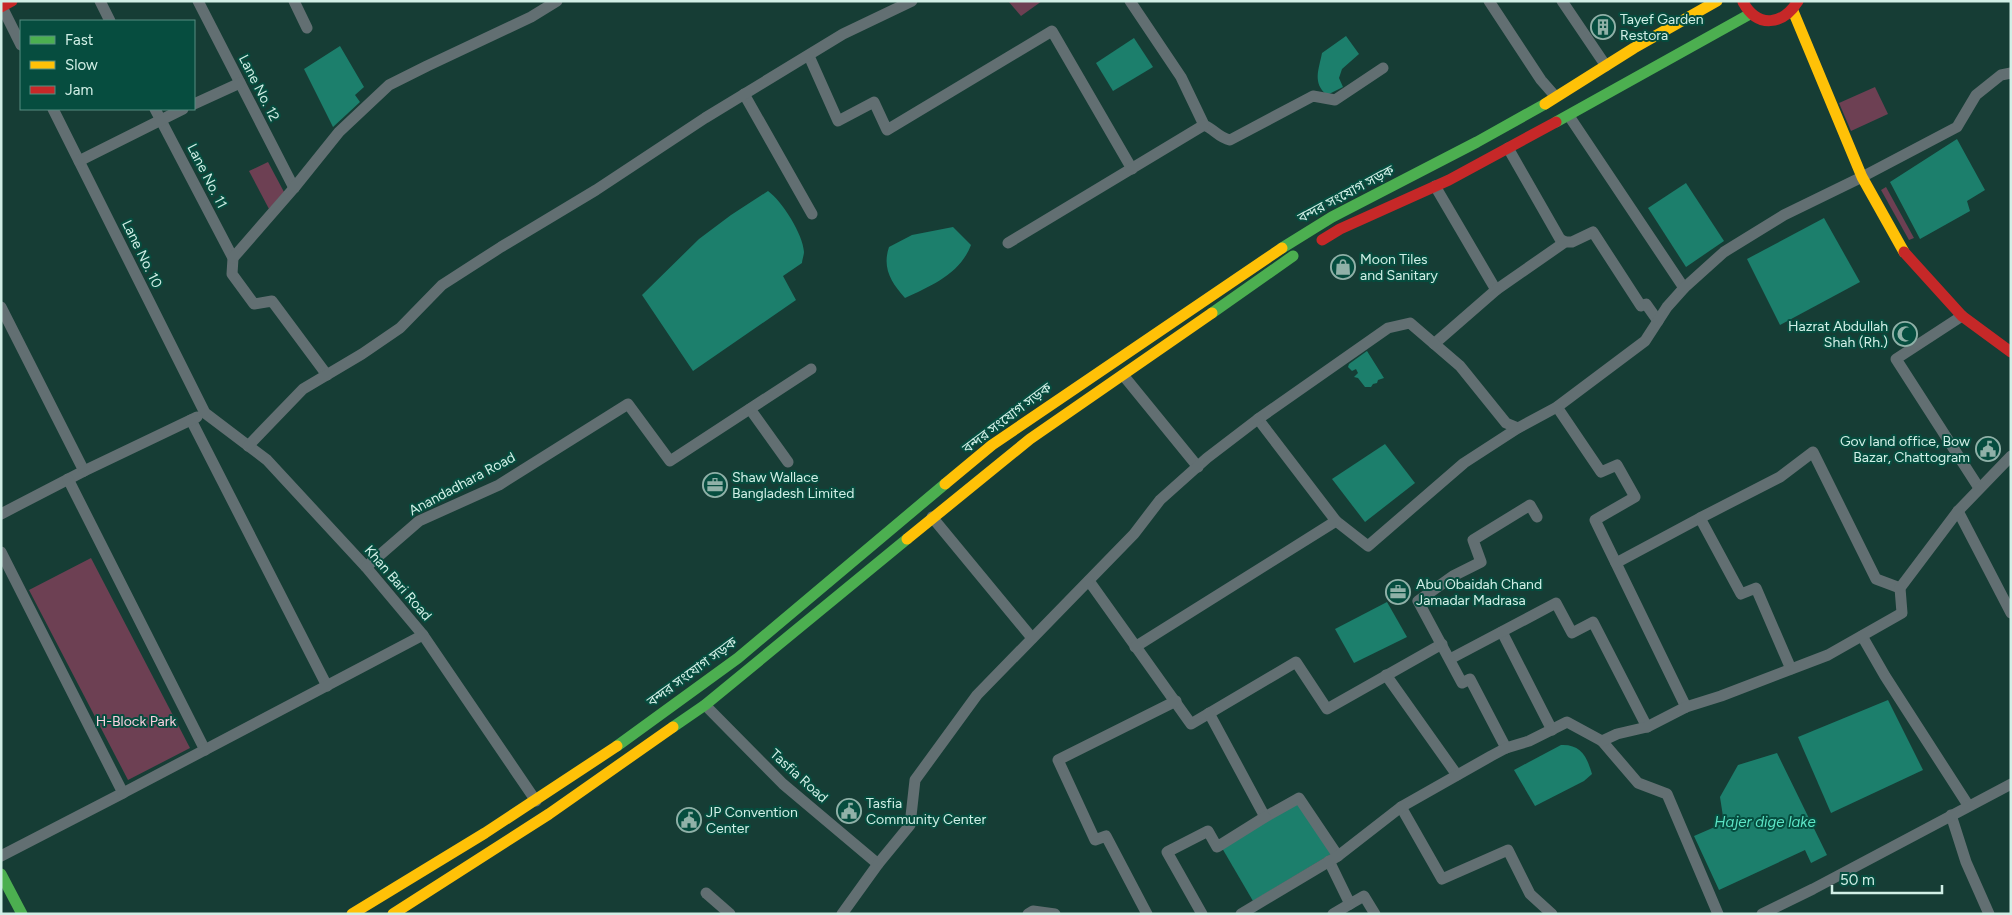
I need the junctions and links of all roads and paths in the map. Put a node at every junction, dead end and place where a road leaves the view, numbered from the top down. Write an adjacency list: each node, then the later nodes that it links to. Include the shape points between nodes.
1 (12, 1): 12 (main road)
2 (100, 1): 15 (street)
3 (198, 1): 22 (street, Lane No. 12)
4 (294, 1): 16 (street)
5 (557, 1): 36 (street, via 531,18 389,85 340,132)
6 (912, 1): 18 (street, via 843,34)
7 (1130, 1): 30 (street, via 1181,77)
8 (1489, 1): 24 (street, via 1540,80)
9 (1562, 1): 19 (street)
10 (1717, 1): 19 (main road, বন্দর সংযোগ সড়ক)
11 (1743, 1): 14 (main road)
12 (1, 6): 17 (street)
13 (1795, 6): 14 (main road, via 1786,17 1777,21 1768,22); 34 (main road)
14 (1750, 14): 29 (main road, বন্দর সংযোগ সড়ক)
15 (110, 20)
16 (307, 28)
17 (20, 43)
18 (809, 56): 23 (street); 33 (street, via 838,121 874,102 887,130 1052,31)
19 (1606, 66): 24 (main road, বন্দর সংযোগ সড়ক)
20 (1383, 68): 30 (street, via 1335,100 1313,96 1230,140)
21 (2011, 73): 34 (street, via 2001,75 1976,95 1956,127)
22 (240, 82): 25 (street); 36 (street, Lane No. 12)
23 (744, 94): 37 (street); 49 (street, via 442,285 400,328)
24 (1555, 96): 98 (main road, বন্দর সংযোগ সড়ক, via 1477,142 1291,241 1037,413 992,445 738,658)
25 (195, 104)
26 (54, 110): 32 (street, Lane No. 10)
27 (178, 110): 28 (street)
28 (158, 114): 32 (street); 40 (street, Lane No. 11)
29 (1569, 116): 31 (main road, বন্দর সংযোগ সড়ক); 41 (street)
30 (1204, 125): 33 (street)
31 (1508, 148): 35 (main road, বন্দর সংযোগ সড়ক); 38 (street, via 1560,239)
32 (79, 161): 53 (street, Lane No. 10)
33 (1132, 169): 39 (street)
34 (1862, 177): 41 (street, via 1784,215 1731,248); 44 (main road, via 1906,257)
35 (1436, 186): 42 (street); 50 (main road, বন্দর সংযোগ সড়ক, via 1340,229 1311,246)
36 (294, 188): 40 (street)
37 (812, 214)
38 (1565, 242): 42 (street); 45 (street, via 1593,232 1641,306 1646,304)
39 (1008, 243)
40 (233, 258): 49 (street, Lane No. 11, via 232,274 254,304 272,300)
41 (1684, 288): 45 (street)
42 (1496, 290): 46 (street)
43 (1, 307): 61 (street)
44 (1962, 316): 47 (main road); 63 (street, via 1896,358)
45 (1658, 321): 51 (street, via 1645,341)
46 (1434, 344): 55 (street, via 1410,323 1388,328); 56 (street, via 1460,366 1506,423)
47 (2011, 352)
48 (811, 369): 52 (street)
49 (327, 375): 57 (street, via 303,389)
50 (1123, 375): 60 (street); 66 (main road, বন্দর সংযোগ সড়ক, via 1030,439)
51 (1557, 407): 56 (street); 71 (street, via 1601,472 1617,465 1635,497 1595,520)
52 (750, 409): 59 (street); 72 (street, Anandadhara Road, via 670,461 628,404 499,485 419,521)
53 (205, 413): 54 (street); 57 (street, Khan Bari Road)
54 (191, 420): 61 (street); 85 (street)
55 (1258, 420): 60 (street); 69 (street)
56 (1518, 428): 69 (street, via 1464,462 1368,546)
57 (248, 446): 72 (street, Khan Bari Road, via 267,460)
58 (2011, 456): 63 (street)
59 (788, 462)
60 (1198, 467): 73 (street, via 1160,500 1134,534)
61 (84, 471): 62 (street)
62 (68, 479): 65 (street); 94 (street)
63 (1979, 488): 64 (street)
64 (1958, 511): 74 (street); 75 (street)
65 (1, 514)
66 (932, 517): 79 (street); 87 (main road, বন্দর সংযোগ সড়ক)
67 (1537, 517): 80 (street, via 1530,505 1473,540 1481,562 1453,576 1418,601)
68 (1700, 518): 71 (street); 74 (street, via 1780,477 1813,452 1876,579); 83 (street, via 1741,594 1756,588)
69 (1336, 521): 81 (street)
70 (1, 552): 97 (street)
71 (1616, 563): 88 (street)
72 (366, 567): 77 (street, Khan Bari Road)
73 (1089, 581): 79 (street); 81 (street)
74 (1900, 588): 78 (street, via 1902,613)
75 (2011, 613)
76 (1502, 632): 82 (street); 90 (street, via 1556,603 1572,633 1593,622); 91 (street)
77 (423, 635): 85 (street); 98 (street, Khan Bari Road)
78 (1862, 636): 83 (street); 99 (street)
79 (1032, 638): 105 (street, via 976,695 915,780 910,825)
80 (1442, 644): 82 (street); 84 (street)
81 (1135, 647): 86 (street)
82 (1450, 659): 93 (street, via 1462,683 1470,679)
83 (1791, 670): 88 (street)
84 (1386, 675): 89 (street, via 1327,708 1296,662); 95 (street)
85 (327, 686): 94 (street)
86 (1176, 701): 89 (street, via 1191,724); 116 (street, via 1058,760 1095,840 1106,836)
87 (705, 705): 105 (street, Tasfia Road, via 783,784); 111 (main road, বন্দর সংযোগ সড়ক, via 549,814)
88 (1686, 707): 90 (street)
89 (1209, 713): 102 (street)
90 (1647, 727): 92 (street)
91 (1552, 730): 92 (street, via 1567,722); 93 (street)
92 (1602, 741): 122 (street, via 1638,783 1667,794)
93 (1506, 748): 95 (street)
94 (204, 750): 97 (street)
95 (1457, 776): 100 (street)
96 (2011, 784): 99 (street)
97 (123, 793): 103 (street)
98 (536, 801): 110 (main road, বন্দর সংযোগ সড়ক)
99 (1968, 805): 101 (street)
100 (1401, 807): 104 (street); 121 (street, via 1442,879 1508,850 1530,894)
101 (1951, 815): 123 (street); 124 (street, via 1966,862)
102 (1265, 817): 104 (street, via 1299,798); 117 (street, via 1217,847 1208,831 1167,852)
103 (1, 856)
104 (1334, 858): 108 (street); 118 (street)
105 (878, 864): 113 (street)
106 (1, 874): 109 (main road)
107 (706, 893): 112 (street)
108 (1350, 904): 119 (street); 120 (street, via 1364,896)
109 (22, 914)
110 (352, 914)
111 (393, 914)
112 (730, 914)
113 (842, 914)
114 (1028, 914): 115 (street, via 1033,911)
115 (1055, 914)
116 (1147, 914)
117 (1202, 914)
118 (1241, 914)
119 (1333, 914)
120 (1375, 914)
121 (1552, 914)
122 (1718, 914)
123 (1762, 914)
124 (1989, 914)

